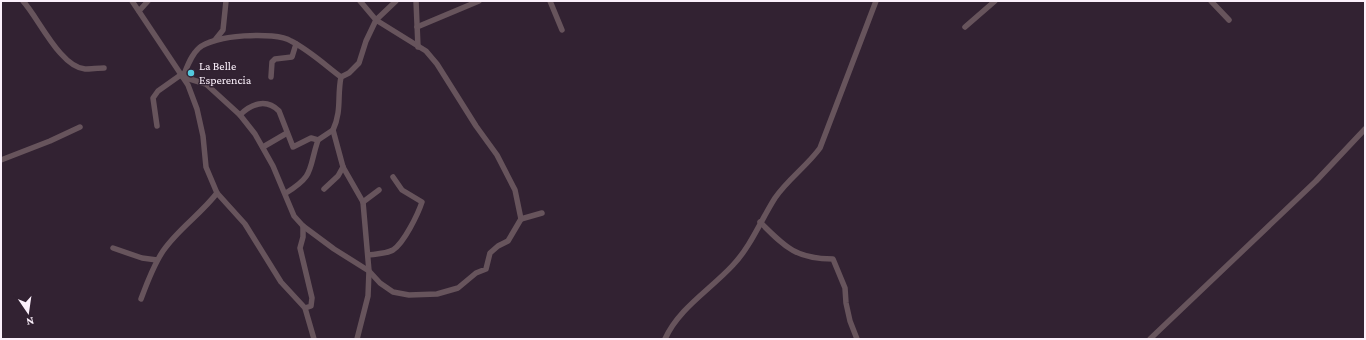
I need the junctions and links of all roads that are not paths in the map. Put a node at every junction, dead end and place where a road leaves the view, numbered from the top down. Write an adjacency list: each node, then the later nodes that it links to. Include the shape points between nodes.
1 (24, 1): 22 (street, via 54,46 73,63 85,69)
2 (132, 1): 13 (street)
3 (148, 1): 13 (street)
4 (226, 1): 19 (street, via 223,30)
5 (360, 1): 14 (street)
6 (396, 1): 14 (street)
7 (416, 1): 16 (street)
8 (479, 1): 16 (street)
9 (550, 1): 18 (street)
10 (876, 1): 44 (street, via 820,148 776,197)
11 (995, 1): 17 (street)
12 (1211, 1): 15 (street)
13 (139, 11): 23 (street)
14 (376, 20): 21 (street); 25 (street, via 358,63 349,73)
15 (1229, 20)
16 (417, 27): 21 (street)
17 (965, 27)
18 (562, 30)
19 (213, 41): 20 (street, via 265,35 286,39); 23 (street, via 200,46)
20 (296, 44): 24 (street, via 292,57 275,59 272,62); 25 (street)
21 (418, 47): 43 (street, via 426,51 437,64 497,155 515,190)
22 (104, 68)
23 (182, 76): 26 (street, via 206,84); 27 (street, via 158,91 153,98); 39 (street, via 197,109 206,167)
24 (271, 77)
25 (340, 77): 30 (street, via 339,118)
26 (240, 115): 31 (street, via 248,107 258,103 275,107); 33 (street)
27 (157, 126)
28 (80, 127): 34 (street)
29 (1365, 129): 56 (street, via 1316,181)
30 (333, 130): 32 (street); 35 (street)
31 (287, 133): 32 (street, via 293,147 311,138); 33 (street)
32 (318, 140): 40 (street, via 306,179)
33 (263, 147): 40 (street)
34 (1, 160)
35 (343, 167): 37 (street, via 338,176); 41 (street)
36 (393, 177): 47 (street, via 402,190 422,202 409,229 394,249)
37 (324, 189)
38 (379, 190): 41 (street)
39 (217, 193): 48 (street, via 163,250); 51 (street, via 245,224 281,282)
40 (286, 193): 45 (street, via 294,216)
41 (363, 202): 47 (street)
42 (542, 213): 43 (street)
43 (521, 219): 49 (street, via 508,241 490,253 486,269 476,273 458,288 437,294 409,295 393,292)
44 (760, 222): 54 (street, via 750,242 734,264 682,312); 55 (street, via 796,253 813,259 833,259 845,288 847,309)
45 (303, 226): 49 (street); 51 (street, via 300,248 312,298 311,306)
46 (113, 248): 48 (street, via 142,258)
47 (368, 255): 49 (street)
48 (157, 260): 50 (street)
49 (369, 272): 53 (street, via 368,296)
50 (141, 299)
51 (305, 308): 52 (street)
52 (314, 339)
53 (357, 339)
54 (665, 339)
55 (857, 339)
56 (1150, 339)

